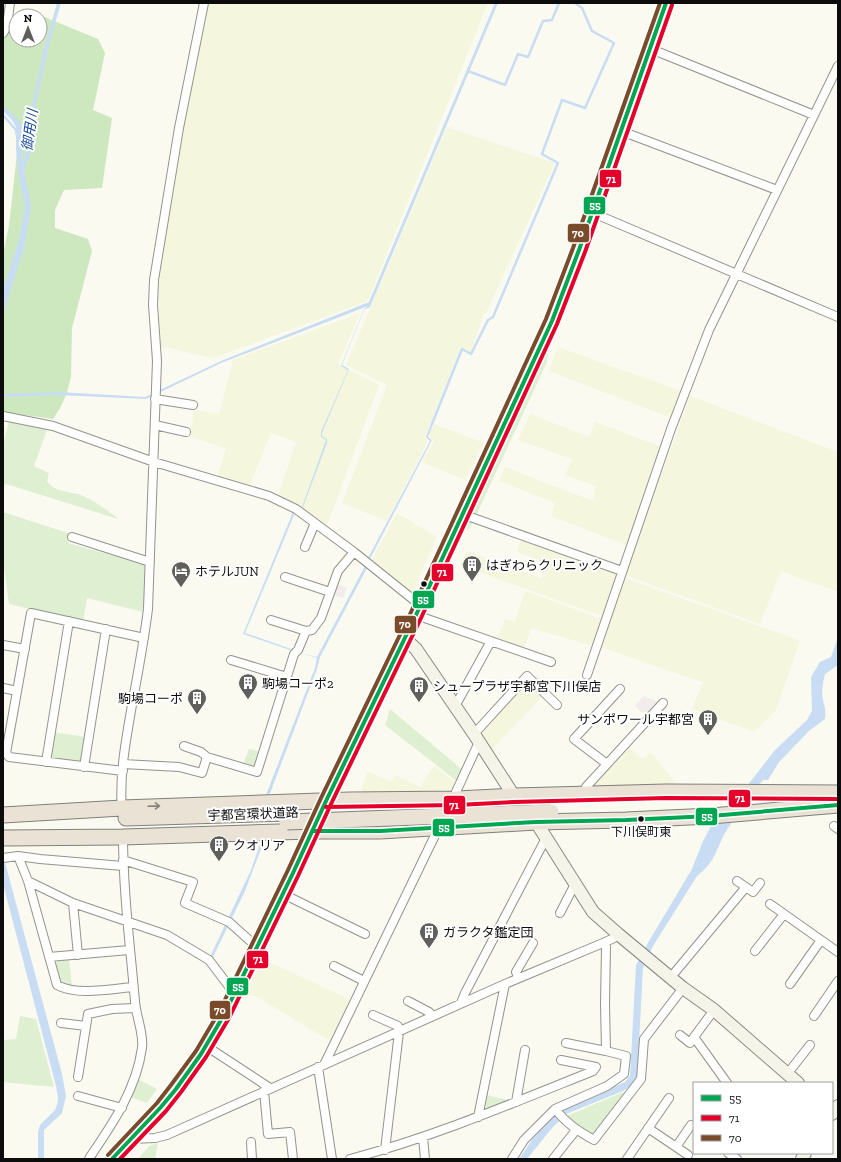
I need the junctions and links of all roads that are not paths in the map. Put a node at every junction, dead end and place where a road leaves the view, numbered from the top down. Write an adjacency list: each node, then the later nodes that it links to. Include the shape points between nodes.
1 (10, 3): 4 (street, via 7,26)
2 (204, 3): 13 (street, via 179,128 154,280)
3 (666, 3): 5 (main road)
4 (3, 33)
5 (651, 48): 7 (street); 8 (main road)
6 (838, 66): 7 (street)
7 (814, 115): 9 (street)
8 (622, 131): 9 (street); 10 (main road)
9 (777, 190): 11 (street)
10 (592, 213): 11 (street); 19 (main road, via 552,321)
11 (736, 273): 12 (street); 25 (street, via 709,330 671,428)
12 (838, 317)
13 (156, 399): 14 (street); 16 (street)
14 (193, 405)
15 (3, 416): 18 (street, via 53,426)
16 (155, 425): 17 (street); 18 (street)
17 (186, 432)
18 (154, 462): 20 (street, via 269,496 296,508); 24 (street)
19 (462, 514): 25 (street); 28 (main road)
20 (315, 523): 22 (street); 23 (street)
21 (72, 537): 24 (street)
22 (305, 547)
23 (354, 552): 27 (street, via 338,571); 28 (street)
24 (150, 562): 33 (street)
25 (622, 571): 40 (street)
26 (285, 577): 27 (street)
27 (330, 592): 32 (street, via 321,618 312,630)
28 (418, 610): 34 (main road); 35 (street)
29 (271, 620): 32 (street)
30 (69, 621): 31 (street); 37 (street, via 31,613); 52 (street)
31 (106, 629): 33 (street); 54 (street)
32 (306, 631): 41 (street, via 294,654)
33 (144, 638): 55 (street, via 125,742)
34 (404, 638): 46 (main road, via 416,649); 60 (main road)
35 (491, 641): 39 (street); 46 (street, via 458,701)
36 (3, 645): 37 (street)
37 (25, 649): 44 (street)
38 (230, 660): 41 (street)
39 (551, 662)
40 (587, 675)
41 (287, 677): 51 (street, via 257,772)
42 (3, 688): 44 (street)
43 (620, 689): 53 (street, via 574,739)
44 (17, 691): 48 (street)
45 (663, 703): 53 (street)
46 (453, 704): 49 (main road)
47 (558, 705): 49 (street, via 527,676)
48 (7, 727): 52 (street, via 6,753 9,757)
49 (476, 738): 58 (main road); 59 (street, via 456,792)
50 (184, 746): 51 (street)
51 (207, 757): 55 (street, via 202,772 179,767)
52 (46, 762): 54 (street)
53 (607, 764): 56 (street, via 586,787)
54 (84, 767): 55 (street)
55 (123, 768): 63 (street)
56 (586, 794): 57 (highway); 58 (highway)
57 (838, 794): 62 (highway, 宇都宮環状道路)
58 (514, 796): 59 (highway); 67 (main road)
59 (457, 798): 60 (highway)
60 (326, 801): 63 (highway, one-way to 60); 69 (main road)
61 (838, 805): 62 (highway, 宇都宮環状道路); 67 (highway, via 711,816)
62 (551, 808): 65 (highway, 宇都宮環状道路)
63 (122, 811): 64 (highway)
64 (3, 815)
65 (287, 817): 66 (highway, 宇都宮環状道路); 70 (highway, 宇都宮環状道路)
66 (3, 822)
67 (536, 822): 68 (highway); 73 (main road)
68 (439, 827): 69 (highway, via 380,831); 102 (street)
69 (312, 831): 71 (highway); 82 (main road)
70 (3, 832)
71 (123, 835): 72 (highway); 76 (street)
72 (3, 838)
73 (546, 838): 80 (main road); 110 (street)
74 (18, 856): 75 (street); 76 (street); 77 (street)
75 (4, 858)
76 (123, 863): 87 (street); 93 (street, via 193,882 185,903 229,922)
77 (28, 881): 83 (street); 98 (street)
78 (737, 881): 81 (street)
79 (760, 883): 81 (street, via 753,892)
80 (575, 884): 85 (street); 89 (main road, via 593,912)
81 (746, 887): 100 (street)
82 (283, 894): 88 (street); 93 (main road)
83 (73, 903): 87 (street); 97 (street)
84 (770, 904): 86 (street)
85 (560, 913)
86 (784, 914): 90 (street); 95 (street)
87 (127, 921): 94 (street); 108 (street, via 167,935 209,960)
88 (365, 934)
89 (618, 934): 92 (street); 100 (main road)
90 (821, 940): 96 (street); 105 (street)
91 (533, 943): 101 (street, via 516,972)
92 (604, 943): 101 (street); 125 (street)
93 (257, 947): 108 (main road)
94 (129, 950): 97 (street); 106 (street)
95 (754, 951)
96 (838, 952)
97 (78, 955): 98 (street)
98 (50, 958): 106 (street, via 57,984 64,989 88,991)
99 (334, 966): 102 (street)
100 (671, 977): 107 (main road)
101 (519, 978): 104 (street)
102 (364, 981): 127 (street)
103 (838, 981): 115 (street)
104 (505, 984): 110 (street); 140 (street)
105 (790, 984)
106 (133, 987): 111 (street)
107 (683, 988): 112 (main road); 143 (street, via 644,1039 641,1079 594,1140)
108 (234, 994): 123 (main road)
109 (408, 1001): 114 (street)
110 (462, 1003): 114 (street)
111 (135, 1008): 117 (street, via 88,1014); 138 (street, via 143,1040 142,1050 132,1088)
112 (714, 1010): 120 (street); 128 (main road)
113 (373, 1015): 118 (street, via 398,1026)
114 (432, 1016): 118 (street)
115 (814, 1016)
116 (61, 1023): 117 (street)
117 (86, 1026): 130 (street)
118 (399, 1032): 127 (street); 148 (street)
119 (680, 1035): 120 (street, via 690,1043)
120 (694, 1037): 129 (street)
121 (566, 1043): 125 (street)
122 (810, 1045): 128 (street)
123 (206, 1046): 134 (street); 145 (main road, via 176,1089)
124 (525, 1050): 137 (street)
125 (606, 1051): 139 (street, via 626,1056 624,1074 607,1086)
126 (561, 1060): 137 (street, via 596,1067 593,1071)
127 (321, 1066): 134 (street); 154 (street)
128 (788, 1073): 133 (main road)
129 (722, 1076): 131 (street); 132 (street)
130 (78, 1077)
131 (716, 1082)
132 (726, 1082)
133 (797, 1082)
134 (267, 1090): 145 (street, via 167,1135); 153 (street, via 268,1134 290,1132)
135 (78, 1096): 138 (street)
136 (669, 1098): 142 (street)
137 (516, 1102): 140 (street)
138 (122, 1108): 150 (street)
139 (555, 1109): 143 (street, via 564,1121); 157 (street, via 524,1140)
140 (478, 1116): 144 (street)
141 (691, 1125): 147 (street)
142 (648, 1128): 147 (street); 159 (street)
143 (576, 1130): 158 (street)
144 (422, 1137): 148 (street); 156 (street)
145 (131, 1140): 151 (main road)
146 (251, 1142): 152 (street)
147 (676, 1147): 149 (street)
148 (385, 1150): 155 (street)
149 (688, 1155)
150 (89, 1159)
151 (112, 1159)
152 (252, 1159)
153 (293, 1159)
154 (332, 1159)
155 (350, 1159)
156 (425, 1159)
157 (512, 1159)
158 (553, 1159)
159 (627, 1159)

